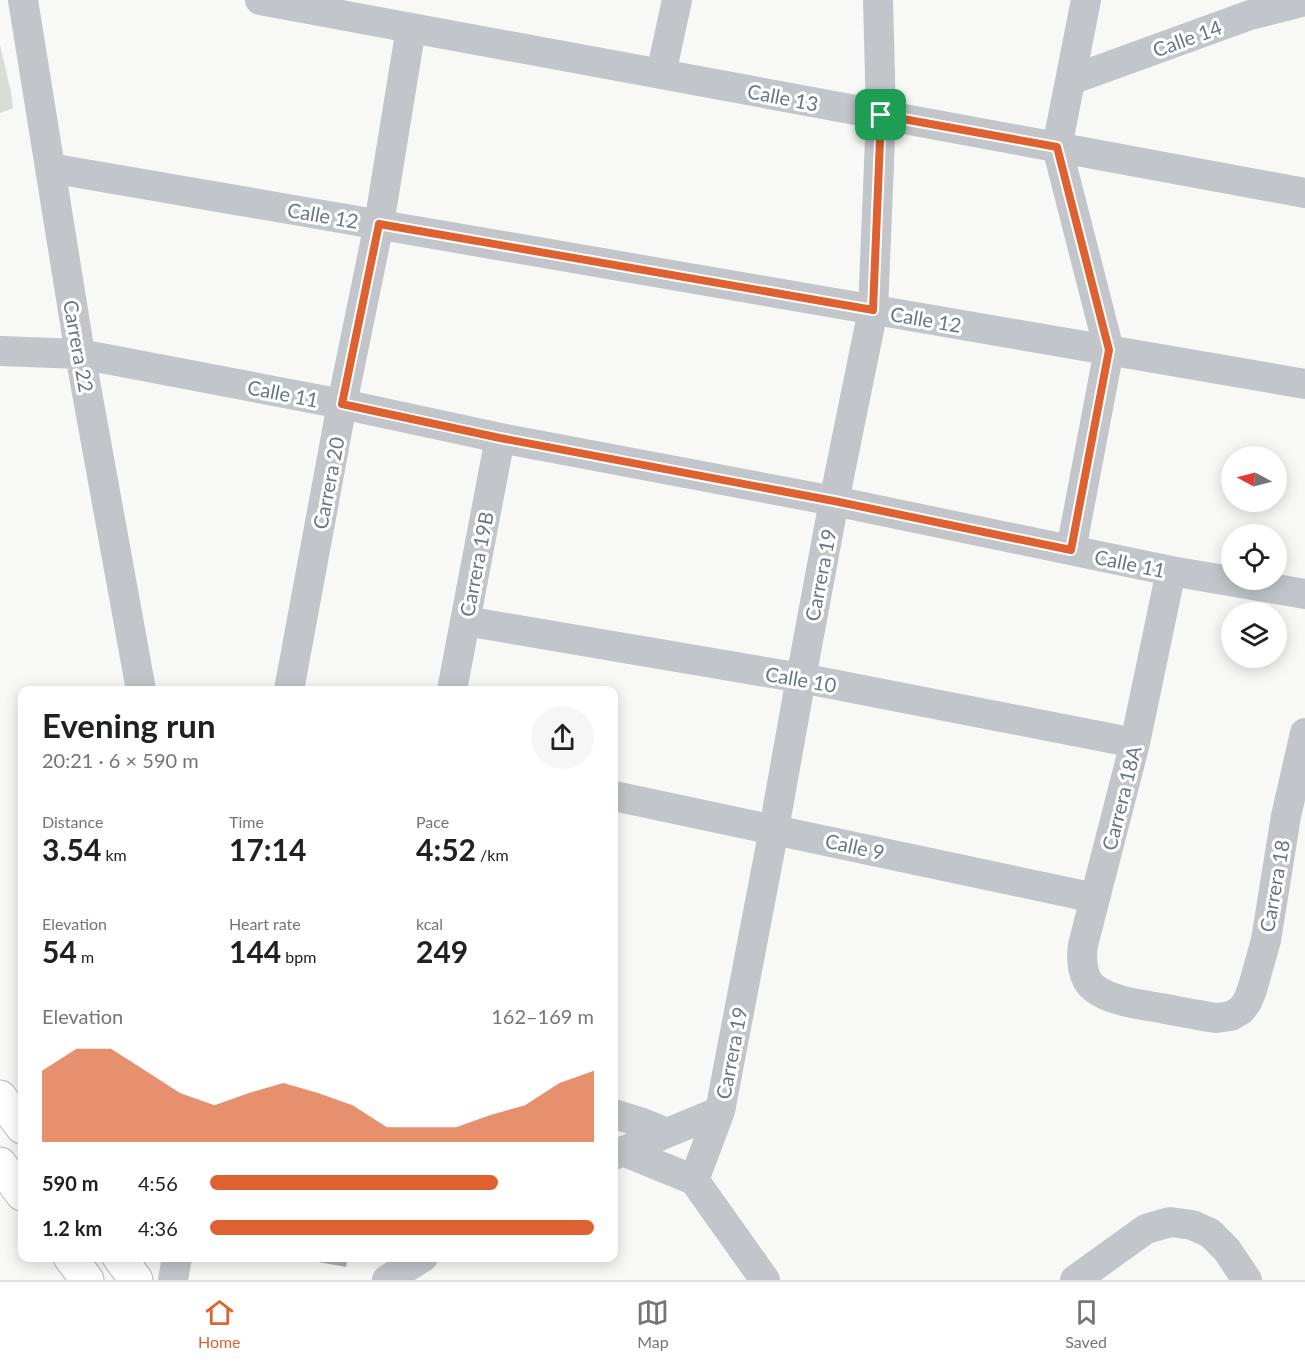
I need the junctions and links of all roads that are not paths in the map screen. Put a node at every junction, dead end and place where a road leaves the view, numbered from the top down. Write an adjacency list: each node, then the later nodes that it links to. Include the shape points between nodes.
1 (23, 0): 12 (street, Carrera 22)
2 (260, 0): 7 (street, Calle 13)
3 (677, 0): 8 (street)
4 (878, 0): 10 (street, Carrera 19)
5 (1086, 0): 9 (street)
6 (1305, 2): 9 (street, Calle 14, via 1250,15)
7 (411, 28): 8 (street, Calle 13); 14 (street, Carrera 20)
8 (661, 74): 10 (street, Calle 13)
9 (1071, 80): 11 (street)
10 (881, 115): 11 (street, Calle 13); 15 (street, Carrera 19)
11 (1057, 147): 13 (street, Calle 13); 16 (street)
12 (50, 168): 14 (street, Calle 12); 18 (street, Carrera 22)
13 (1305, 193)
14 (379, 224): 15 (street, Calle 12); 20 (street, Carrera 20)
15 (873, 310): 16 (street, Calle 12); 22 (street, Carrera 19)
16 (1109, 350): 19 (street, Calle 12); 23 (street)
17 (0, 351): 18 (street, Calle 11)
18 (80, 354): 20 (street, Calle 11); 28 (street, Carrera 22)
19 (1305, 384)
20 (342, 404): 21 (street, Calle 11); 29 (street, Carrera 20)
21 (500, 438): 22 (street, Calle 11); 26 (street, Carrera 19B)
22 (834, 501): 23 (street, Calle 11); 27 (street, Carrera 19)
23 (1071, 550): 24 (street, Calle 11)
24 (1171, 572): 25 (street, Calle 11); 32 (street, Carrera 18A)
25 (1305, 594)
26 (465, 621): 27 (street, Calle 10); 30 (street, Carrera 19B)
27 (801, 678): 32 (street, Calle 10); 35 (street, Carrera 19)
28 (140, 686)
29 (290, 686)
30 (453, 686)
31 (1305, 733): 34 (street, Carrera 18)
32 (1135, 743): 36 (street, Carrera 18A)
33 (618, 797): 35 (street, Calle 9)
34 (1296, 818): 37 (street, Carrera 18, via 1252,990 1241,1010 1216,1018)
35 (774, 829): 36 (street, Calle 9); 39 (street, Carrera 19)
36 (1095, 898): 37 (street, Carrera 18A, via 1082,964 1093,988)
37 (1124, 1002)
38 (0, 1097): 41 (main road)
39 (720, 1111): 42 (street); 45 (street, Carrera 19)
40 (618, 1115): 42 (street)
41 (18, 1122)
42 (667, 1133): 43 (street)
43 (618, 1153): 45 (street)
44 (0, 1164): 46 (main road)
45 (694, 1180): 55 (street)
46 (18, 1189)
47 (74, 1262): 51 (main road)
48 (123, 1262): 52 (main road)
49 (176, 1262): 53 (street)
50 (415, 1262): 54 (street)
51 (87, 1280)
52 (136, 1280)
53 (173, 1280)
54 (387, 1280)
55 (765, 1280)
56 (1075, 1280): 57 (street, via 1146,1229 1170,1222 1192,1224 1210,1233)
57 (1247, 1280)

